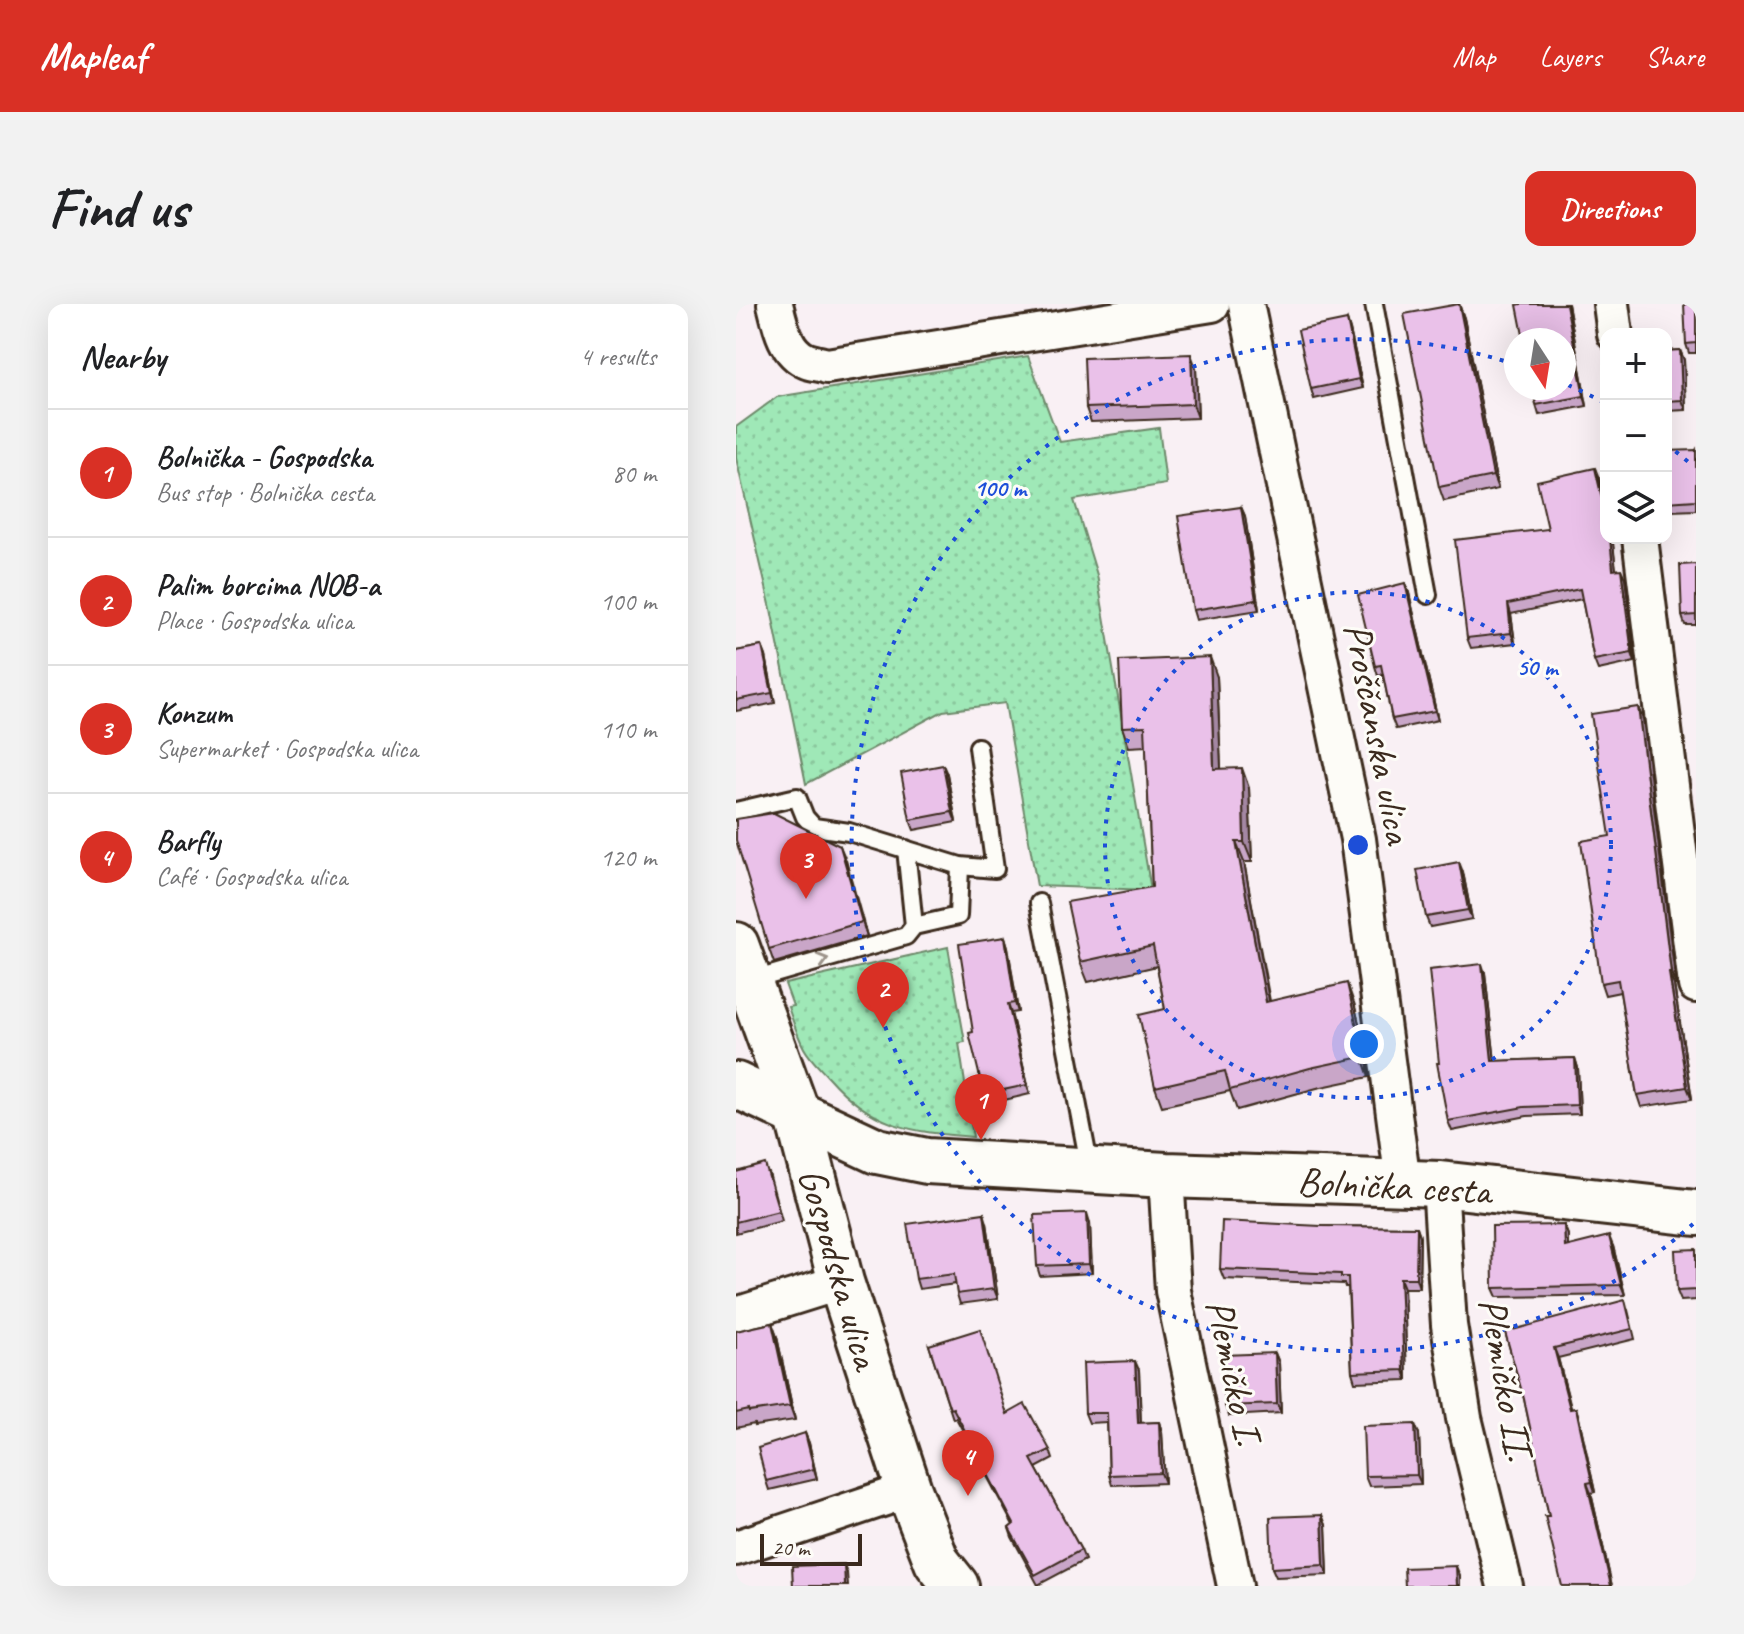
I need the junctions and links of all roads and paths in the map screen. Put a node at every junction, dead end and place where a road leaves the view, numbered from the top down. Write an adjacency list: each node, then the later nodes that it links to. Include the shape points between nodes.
1 (775, 304): 6 (street, via 781,331 793,351 805,361 827,366)
2 (1212, 304): 6 (street)
3 (1246, 304): 22 (street, Proščanska ulica, via 1358,839)
4 (1374, 304): 9 (lane)
5 (1611, 304): 7 (street)
6 (1140, 310)
7 (1614, 328)
8 (1641, 544): 17 (street)
9 (1428, 595)
10 (978, 747): 13 (lane, via 995,869)
11 (736, 811): 12 (lane, via 797,797 814,827)
12 (906, 849): 13 (lane); 15 (lane)
13 (960, 866): 15 (lane, via 958,916)
14 (1039, 903): 20 (lane)
15 (914, 926): 16 (lane, one-way to 15, via 906,936)
16 (742, 963): 19 (street, Gospodska ulica)
17 (1696, 985)
18 (736, 1085): 19 (street, Bolnička cesta)
19 (797, 1113): 20 (street, Bolnička cesta, via 896,1156); 24 (street, Gospodska ulica)
20 (1090, 1171): 21 (street, Bolnička cesta)
21 (1166, 1175): 22 (street, Bolnička cesta); 29 (street, Plemičko I., via 1173,1291)
22 (1422, 1183): 23 (street, Bolnička cesta); 30 (street, Plemičko II., via 1464,1418)
23 (1696, 1213)
24 (841, 1282): 25 (street); 26 (street, Gospodska ulica)
25 (736, 1315)
26 (909, 1490): 27 (street); 28 (street, Gospodska ulica, via 937,1562)
27 (736, 1548)
28 (956, 1586)
29 (1235, 1586)
30 (1505, 1586)

